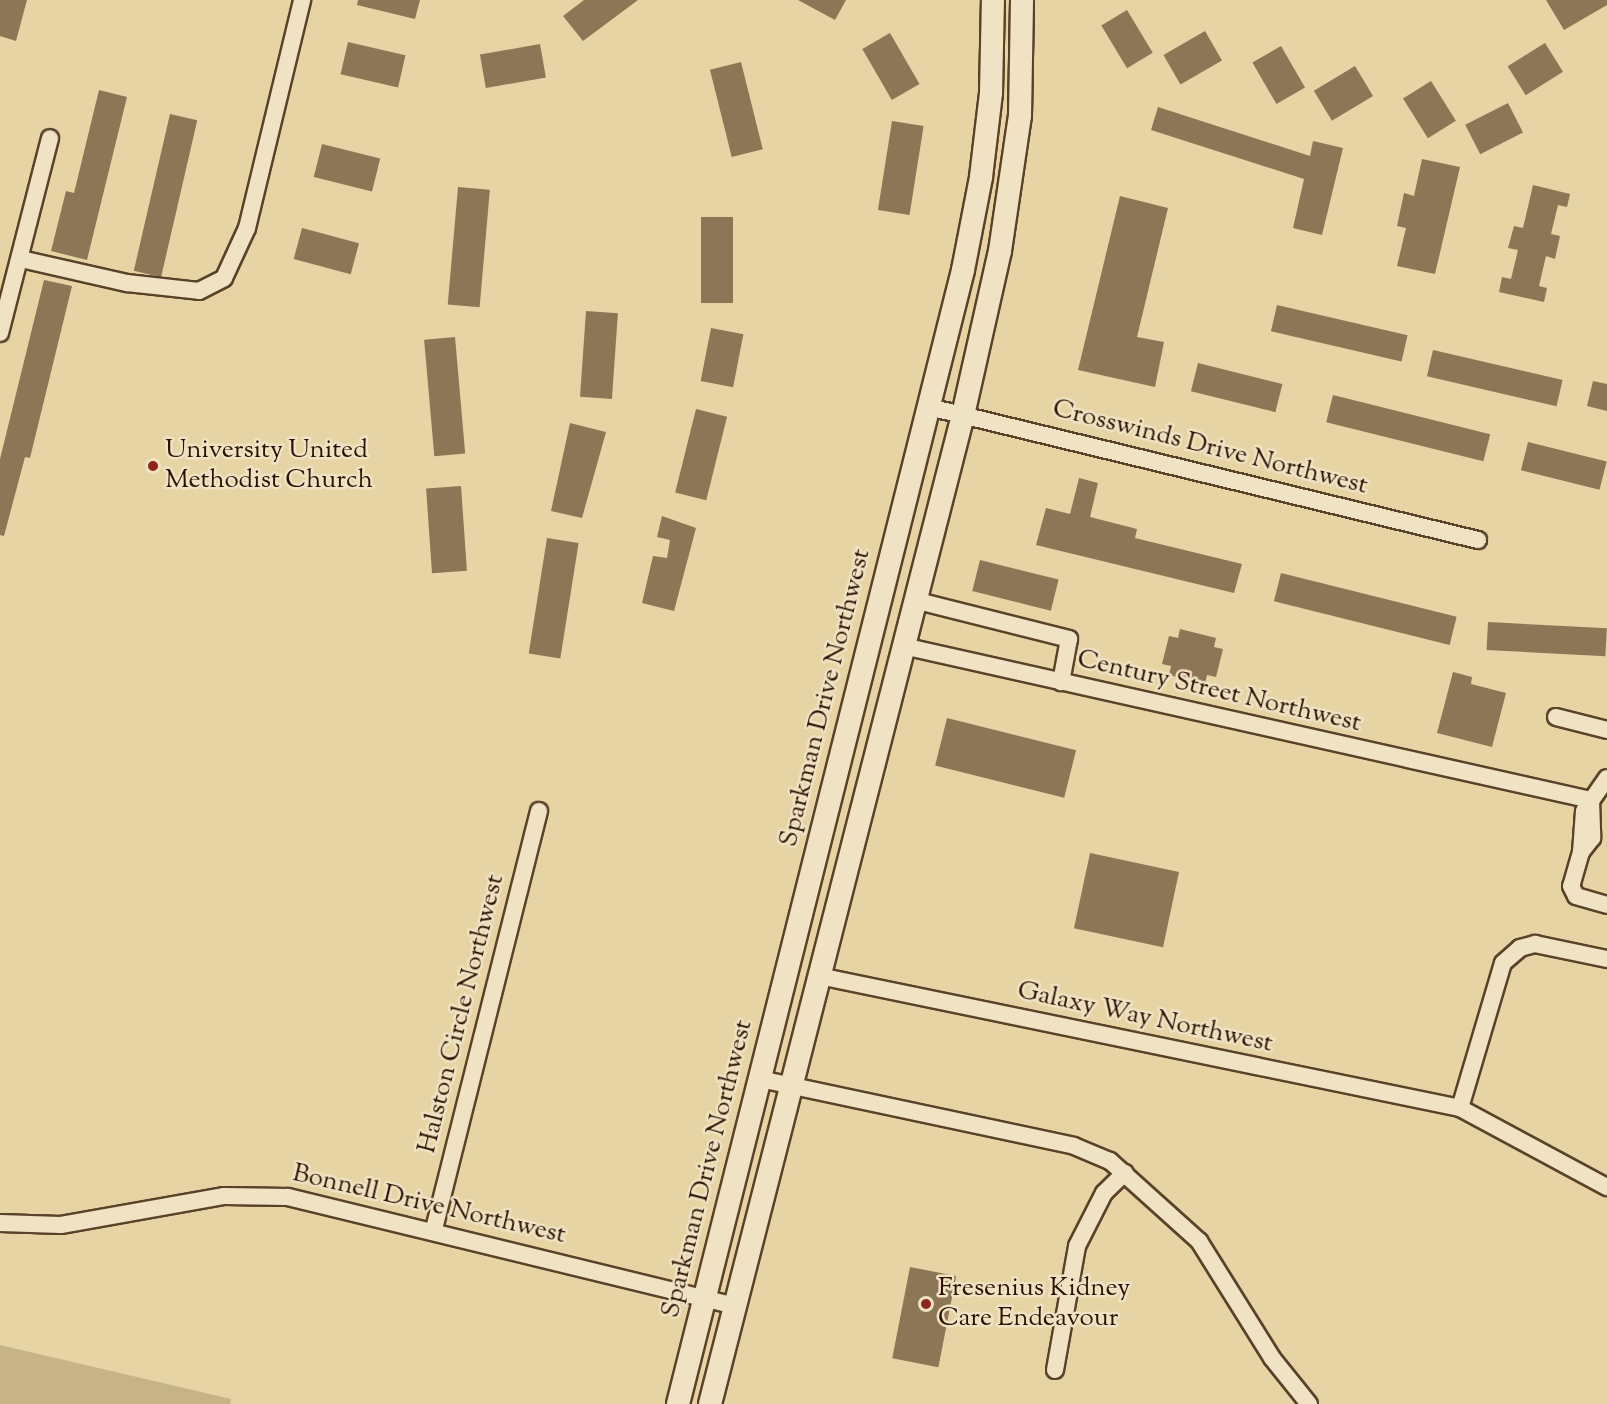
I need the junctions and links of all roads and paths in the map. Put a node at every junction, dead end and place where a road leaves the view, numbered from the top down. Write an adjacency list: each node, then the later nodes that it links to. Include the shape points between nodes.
1 (302, 0): 5 (street, via 247,228 224,279 199,291 127,283)
2 (993, 0): 7 (main road, Sparkman Drive Northwest, via 991,93 981,177)
3 (1022, 0): 8 (main road, via 1020,116 1000,251)
4 (50, 138): 5 (street)
5 (21, 259): 6 (street)
6 (0, 333)
7 (929, 407): 8 (street, Crosswinds Drive Northwest); 21 (main road, Sparkman Drive Northwest)
8 (963, 415): 9 (street, Crosswinds Drive Northwest); 10 (main road)
9 (1478, 540)
10 (914, 600): 11 (main road); 12 (street, via 1069,639)
11 (903, 646): 12 (street, Century Street Northwest); 20 (main road)
12 (1061, 682): 16 (street, Century Street Northwest, via 1523,788)
13 (1557, 717): 14 (street)
14 (1607, 730)
15 (1607, 778): 16 (street)
16 (1591, 800): 18 (street, via 1594,828 1581,852 1571,886 1575,896)
17 (539, 811): 27 (street, Halston Circle Northwest)
18 (1607, 905)
19 (1607, 959): 23 (street, via 1535,944 1520,948 1503,963)
20 (819, 976): 22 (main road); 23 (street, Galaxy Way Northwest)
21 (760, 1078): 22 (street); 28 (main road, Sparkman Drive Northwest)
22 (791, 1085): 24 (street, via 1074,1146 1092,1151); 29 (main road)
23 (1460, 1108): 25 (street, Galaxy Way Northwest)
24 (1125, 1173): 30 (street, via 1104,1193 1077,1246); 33 (street, via 1199,1241 1272,1358)
25 (1607, 1187)
26 (0, 1223): 27 (street, Bonnell Drive Northwest, via 61,1225 224,1196 265,1195 332,1204)
27 (434, 1229): 28 (street, Bonnell Drive Northwest)
28 (705, 1298): 29 (street, Bonnell Drive Northwest); 31 (main road, Sparkman Drive Northwest)
29 (735, 1306): 32 (main road)
30 (1054, 1370)
31 (678, 1404)
32 (710, 1404)
33 (1309, 1404)

